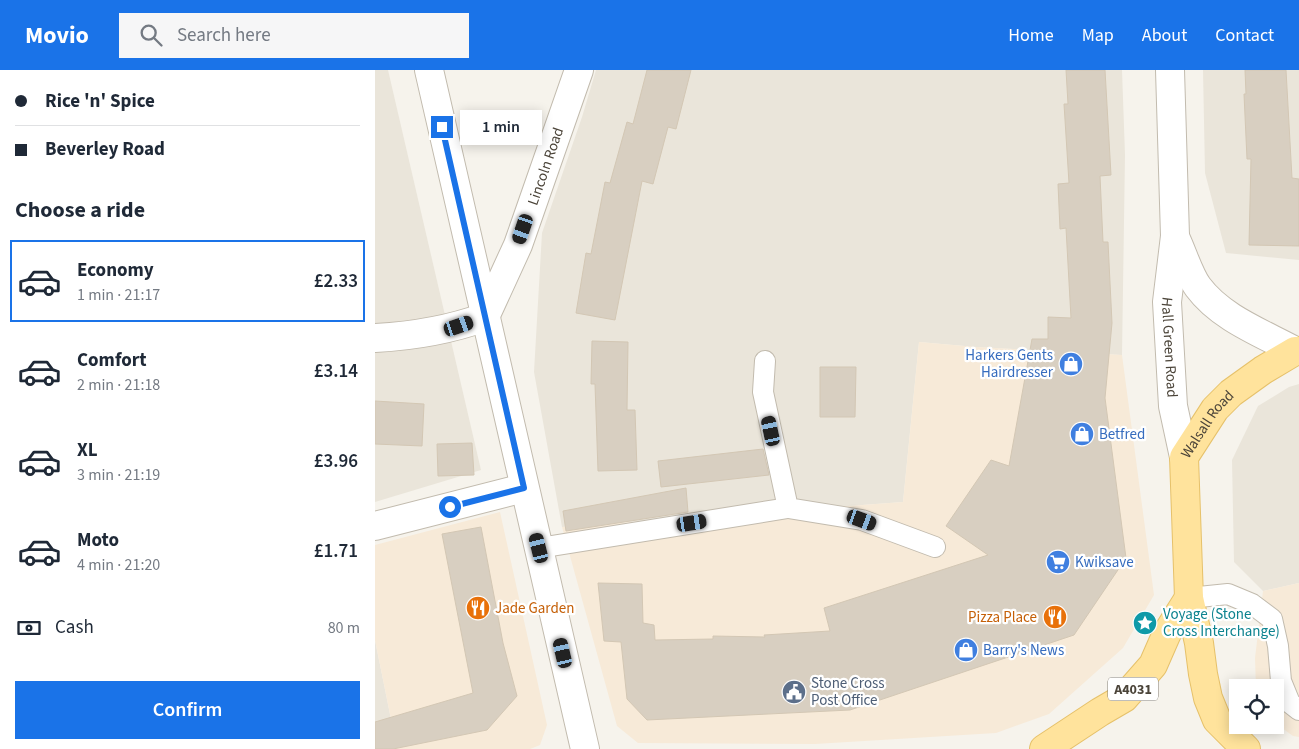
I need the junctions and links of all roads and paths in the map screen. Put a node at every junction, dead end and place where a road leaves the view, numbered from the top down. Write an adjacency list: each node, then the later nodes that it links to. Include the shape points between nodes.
1 (429, 70): 5 (street)
2 (579, 70): 5 (street, Lincoln Road, via 518,245)
3 (1170, 70): 4 (street, Hall Green Road)
4 (1175, 236): 7 (street, Hall Green Road, via 1197,286 1211,301 1247,326); 9 (street, Hall Green Road, via 1167,302 1173,406)
5 (485, 317): 6 (street, via 459,326); 10 (street)
6 (375, 338)
7 (1297, 351): 9 (main road, Walsall Road, via 1231,393 1215,410)
8 (765, 361): 11 (lane, via 763,392)
9 (1184, 457): 15 (main road, Walsall Road)
10 (524, 488): 12 (street); 14 (street)
11 (788, 508): 13 (lane, via 862,520); 14 (lane)
12 (375, 526)
13 (935, 547)
14 (539, 548): 17 (street)
15 (1189, 598): 16 (lane, via 1228,594 1252,604 1272,619 1281,681 1291,703); 18 (main road, A4031, via 1167,633 1153,665 1124,698); 19 (main road, Walsall Road, via 1208,698 1217,720)
16 (1299, 710)
17 (585, 749)
18 (1044, 749)
19 (1246, 749)

